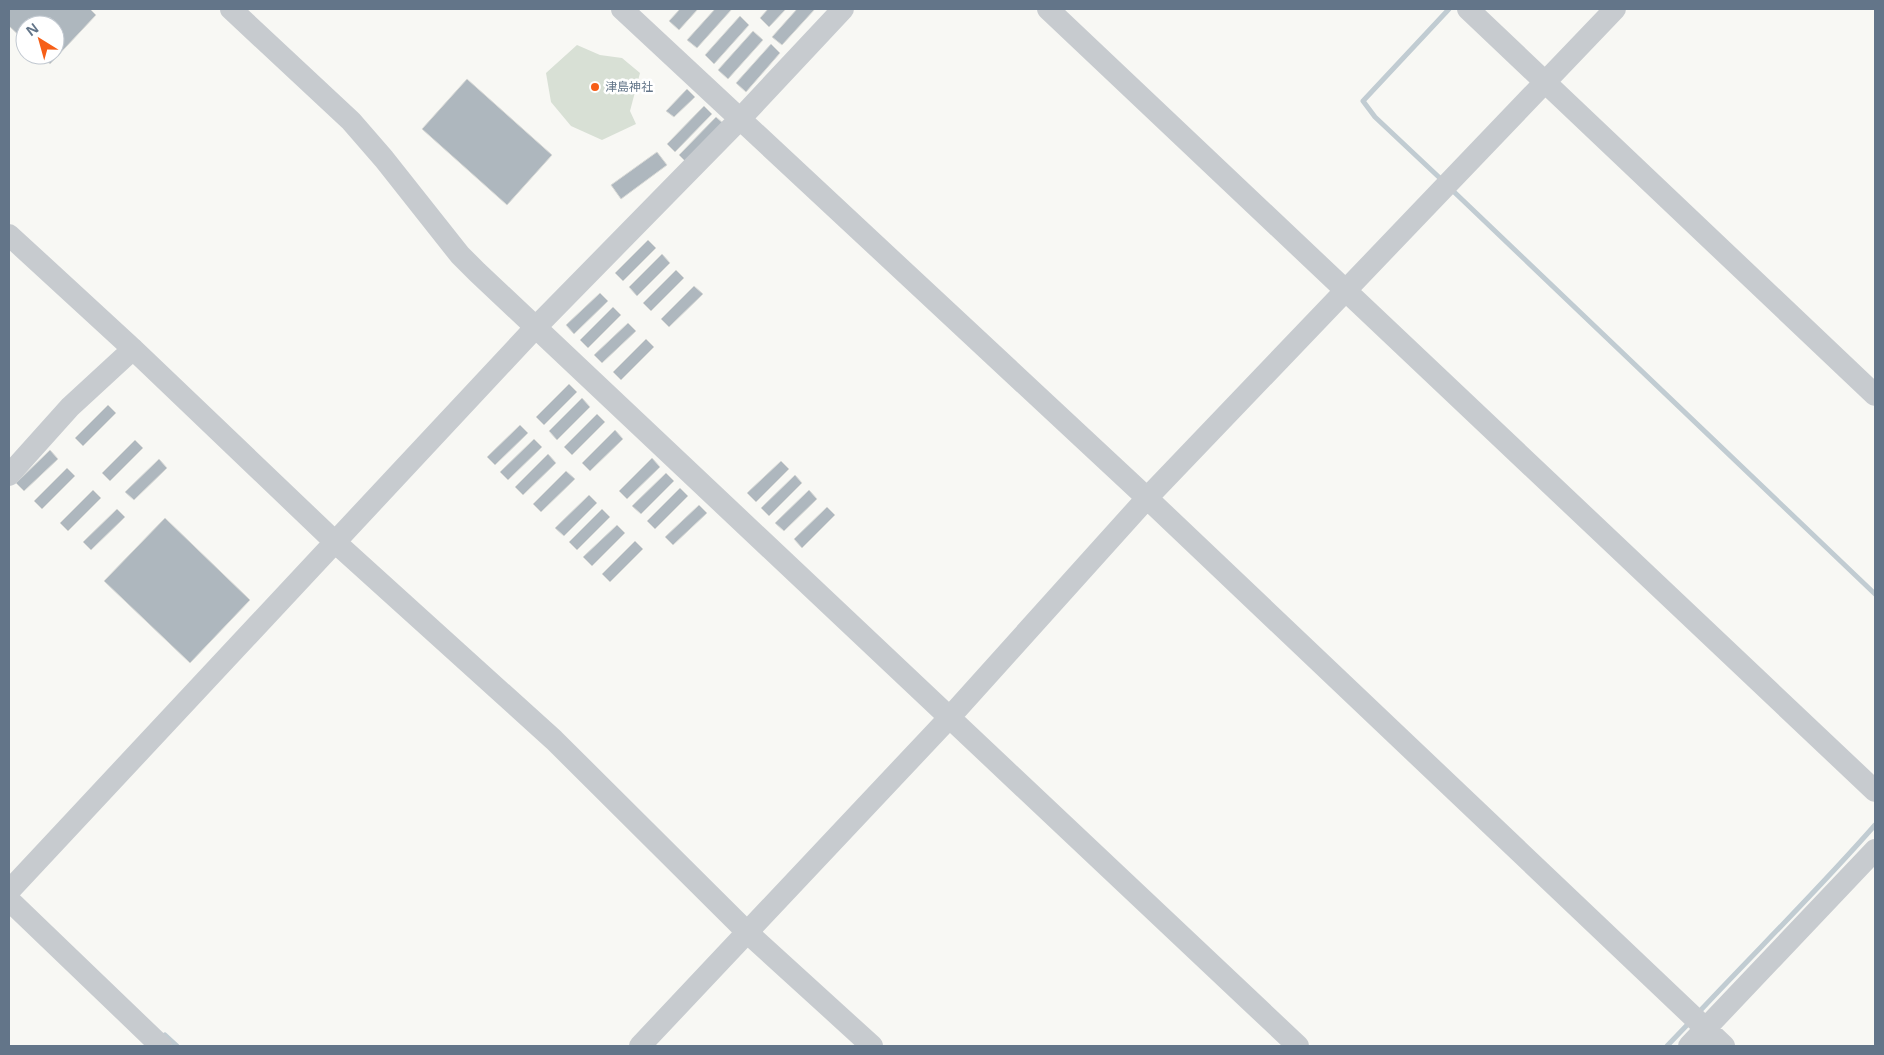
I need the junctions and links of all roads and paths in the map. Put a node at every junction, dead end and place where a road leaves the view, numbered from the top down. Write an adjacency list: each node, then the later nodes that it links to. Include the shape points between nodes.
1 (231, 9): 11 (street, via 351,121 460,255)
2 (622, 9): 8 (street)
3 (843, 9): 8 (street)
4 (1048, 9): 10 (street)
5 (1468, 9): 7 (street)
6 (1614, 9): 7 (street)
7 (1545, 83): 10 (street); 13 (street)
8 (739, 120): 11 (street); 15 (street)
9 (9, 235): 12 (street)
10 (1346, 290): 15 (street); 18 (street)
11 (535, 328): 16 (street); 17 (street)
12 (132, 350): 14 (street, via 70,407); 16 (street)
13 (1875, 394)
14 (9, 475)
15 (1147, 498): 17 (street); 23 (street)
16 (335, 542): 20 (street); 22 (street, via 554,740)
17 (949, 718): 22 (street); 27 (street)
18 (1875, 791)
19 (1875, 850): 23 (street)
20 (9, 891)
21 (9, 900): 24 (street)
22 (748, 933): 25 (street); 26 (street)
23 (1706, 1028): 28 (street); 29 (street)
24 (162, 1046)
25 (640, 1046)
26 (872, 1046)
27 (1298, 1046)
28 (1689, 1046)
29 (1724, 1046)

